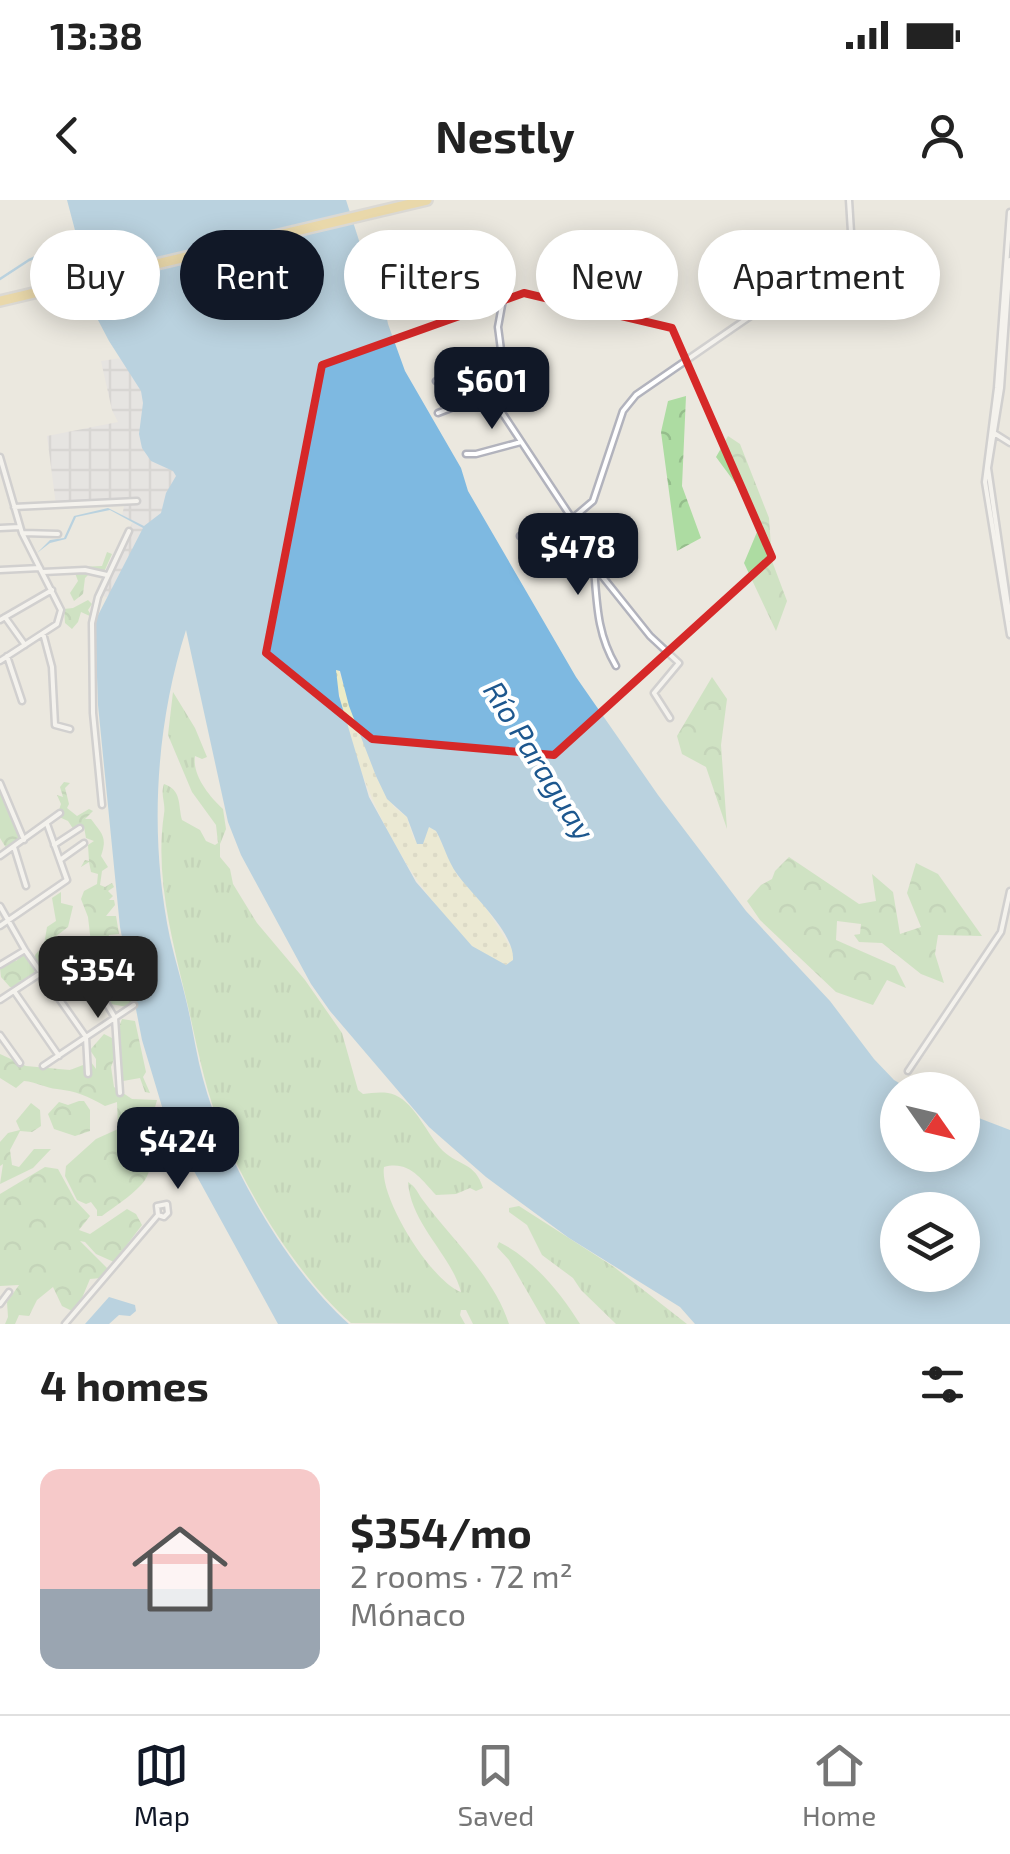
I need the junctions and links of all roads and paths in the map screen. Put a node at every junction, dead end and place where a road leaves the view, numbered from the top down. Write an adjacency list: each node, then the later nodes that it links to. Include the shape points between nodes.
1 (427, 200): 7 (highway)
2 (849, 200): 23 (street, via 850,241 833,262 628,404 596,494)
3 (1010, 212): 4 (street)
4 (1010, 225): 16 (street)
5 (1010, 260): 6 (street)
6 (1010, 274): 8 (street)
7 (3, 299)
8 (1008, 308): 10 (street)
9 (499, 320): 12 (street)
10 (1002, 364): 11 (street); 16 (street)
11 (1010, 368)
12 (499, 369): 13 (street, via 464,382); 14 (street)
13 (436, 381)
14 (498, 394): 15 (street); 17 (street)
15 (438, 413)
16 (992, 432): 18 (street); 35 (street, via 989,482); 39 (street, via 986,498)
17 (521, 442): 19 (street); 24 (street)
18 (1010, 443)
19 (466, 454)
20 (0, 457): 22 (street)
21 (137, 501): 22 (street)
22 (14, 507): 26 (street)
23 (581, 514): 24 (street); 30 (street)
24 (573, 520): 29 (street, via 540,546)
25 (0, 528): 26 (street)
26 (21, 530): 28 (street); 32 (street)
27 (129, 531): 33 (street)
28 (58, 534)
29 (520, 536)
30 (594, 566): 43 (street, via 602,640); 45 (street, via 678,663 654,693)
31 (0, 570): 32 (street)
32 (42, 570): 33 (street); 34 (street)
33 (107, 575): 48 (street, via 92,623)
34 (53, 590): 36 (street); 38 (street, via 60,621)
35 (1008, 595): 37 (street)
36 (3, 619): 40 (street)
37 (1010, 620)
38 (43, 633): 40 (street); 46 (street, via 54,725)
39 (1010, 635)
40 (25, 645): 41 (street)
41 (6, 656): 42 (street); 44 (street)
42 (0, 660)
43 (616, 666)
44 (22, 702)
45 (670, 718)
46 (70, 729)
47 (1, 785): 52 (street)
48 (102, 805)
49 (60, 812): 50 (street)
50 (47, 824): 52 (street); 55 (street)
51 (80, 828): 55 (street)
52 (24, 840): 56 (street)
53 (0, 842): 57 (street)
54 (84, 843): 59 (street)
55 (54, 845): 59 (street)
56 (14, 847): 57 (street); 60 (street)
57 (6, 852): 58 (street)
58 (0, 856)
59 (60, 860): 63 (street, via 65,883)
60 (26, 886)
61 (1010, 890): 79 (street, via 1001,932)
62 (0, 906): 63 (street)
63 (8, 920): 64 (street); 66 (street)
64 (0, 926)
65 (88, 942): 67 (street)
66 (25, 950): 68 (street); 69 (street)
67 (76, 950): 69 (street); 73 (street)
68 (0, 965)
69 (41, 972): 70 (street); 75 (street)
70 (14, 991): 71 (street); 76 (street)
71 (0, 1000)
72 (134, 1005): 73 (street)
73 (115, 1018): 75 (street); 81 (street)
74 (0, 1034): 77 (street)
75 (86, 1037): 76 (street); 80 (street)
76 (59, 1056): 78 (street)
77 (20, 1063)
78 (43, 1066)
79 (908, 1071)
80 (88, 1074)
81 (120, 1093)
82 (158, 1215): 85 (street)
83 (10, 1292): 84 (street)
84 (0, 1304)
85 (65, 1324)

